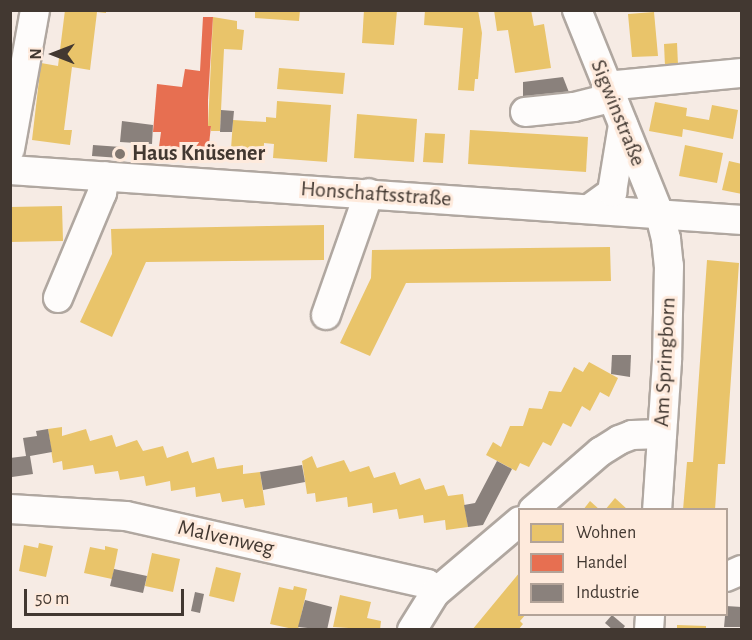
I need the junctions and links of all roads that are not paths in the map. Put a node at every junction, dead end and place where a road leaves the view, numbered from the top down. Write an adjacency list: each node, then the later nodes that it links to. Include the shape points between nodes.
1 (35, 10): 7 (street)
2 (577, 10): 4 (street, Sigwinstraße)
3 (741, 74): 4 (street)
4 (608, 92): 5 (street, via 574,107); 6 (street, Sigwinstraße)
5 (525, 112)
6 (623, 125): 11 (street, via 612,192); 12 (street, Sigwinstraße)
7 (10, 149)
8 (10, 170): 9 (street, Honschaftsstraße)
9 (105, 176): 10 (street, Honschaftsstraße); 14 (street, via 102,193)
10 (369, 193): 11 (street, Honschaftsstraße); 15 (street)
11 (589, 209): 12 (street, Honschaftsstraße)
12 (660, 215): 13 (street, Honschaftsstraße); 16 (street, Am Springborn, via 669,266)
13 (741, 220)
14 (58, 298)
15 (326, 315)
16 (662, 434): 17 (street, via 632,435 619,440); 18 (street, Am Springborn)
17 (535, 508)
18 (657, 508)
19 (10, 509): 21 (street, Malvenweg, via 126,516 427,584)
20 (518, 522): 21 (street)
21 (435, 593): 22 (street)
22 (412, 630)

